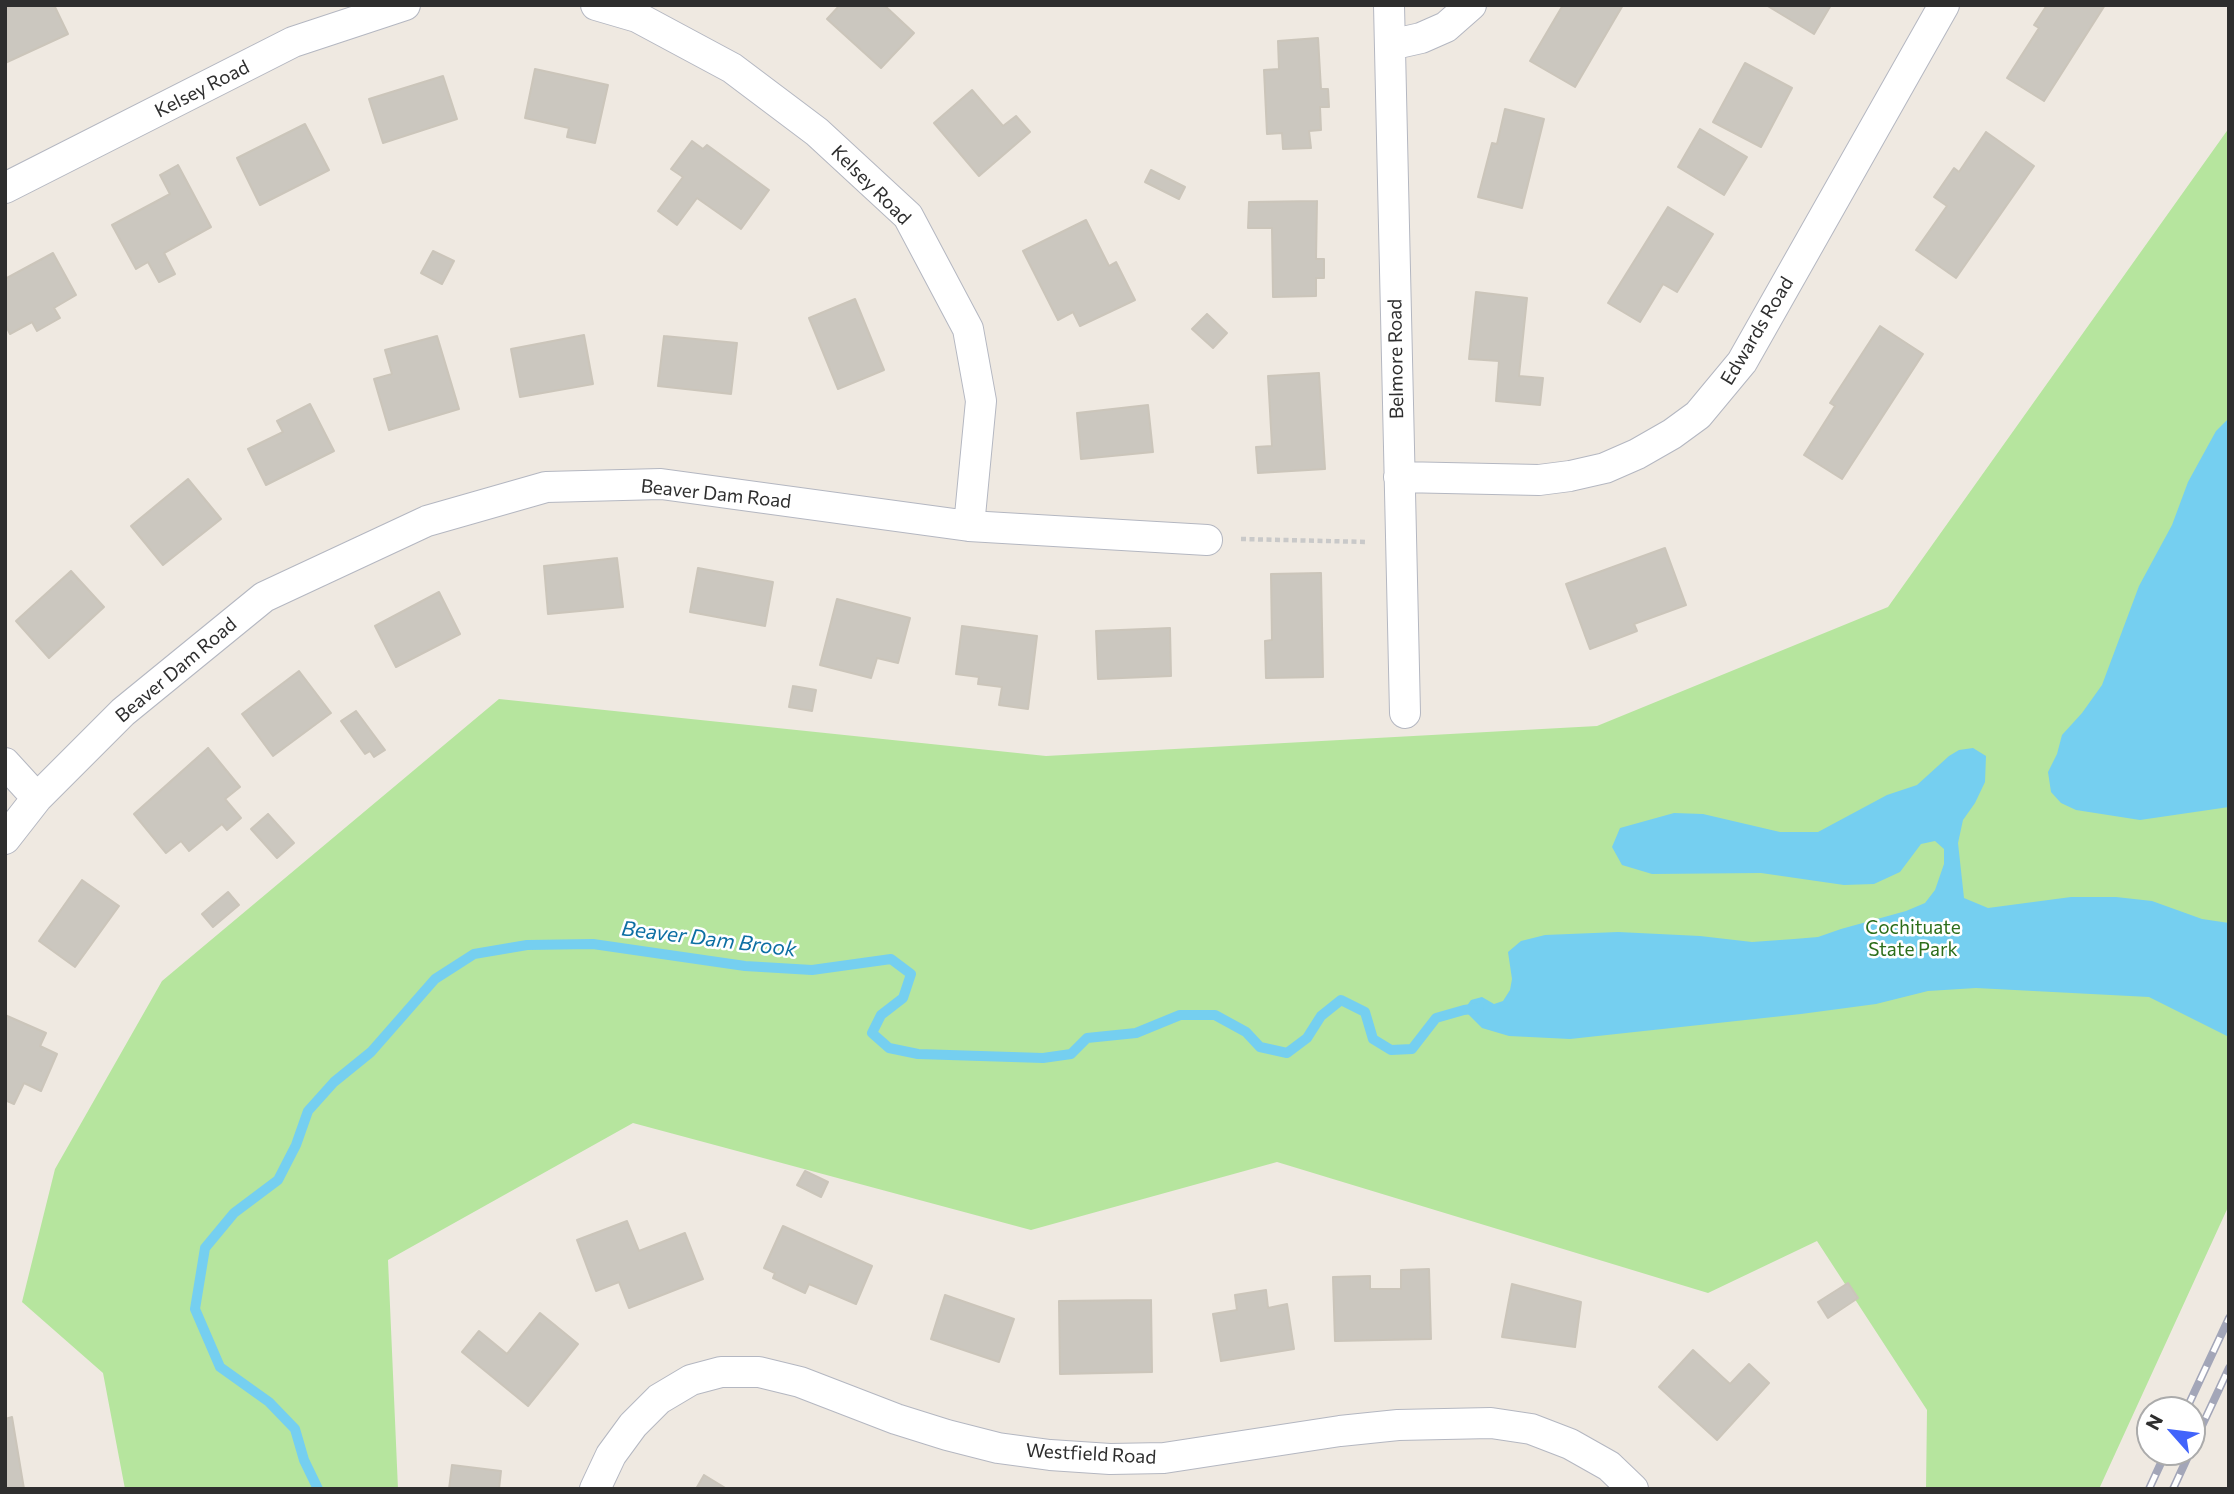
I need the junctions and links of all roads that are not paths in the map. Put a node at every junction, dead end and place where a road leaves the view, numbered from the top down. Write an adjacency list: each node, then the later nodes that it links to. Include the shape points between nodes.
1 (405, 5): 7 (street, Kelsey Road, via 293,42)
2 (596, 5): 9 (street, Kelsey Road, via 637,17 732,68 817,132 908,216 968,329 981,401)
3 (1389, 5): 6 (street, Belmore Road)
4 (1471, 5): 6 (street, via 1446,27)
5 (1944, 5): 8 (street, Edwards Road, via 1742,362 1698,415 1637,454 1570,476 1539,480)
6 (1390, 45): 8 (street, Belmore Road)
7 (5, 188)
8 (1399, 477): 11 (street, Belmore Road)
9 (969, 526): 10 (street, Beaver Dam Road); 13 (street, Beaver Dam Road, via 661,484 546,487 427,521 264,597 123,712)
10 (1207, 540)
11 (1405, 713)
12 (5, 763): 13 (street)
13 (37, 798): 14 (street, Beaver Dam Road)
14 (5, 839)
15 (595, 1489): 16 (street, Westfield Road, via 611,1455 659,1399 691,1380 721,1372 759,1372 800,1382 947,1435 1050,1455 1164,1458 1340,1431 1491,1423 1531,1429 1570,1444 1609,1466)
16 (1633, 1489)

